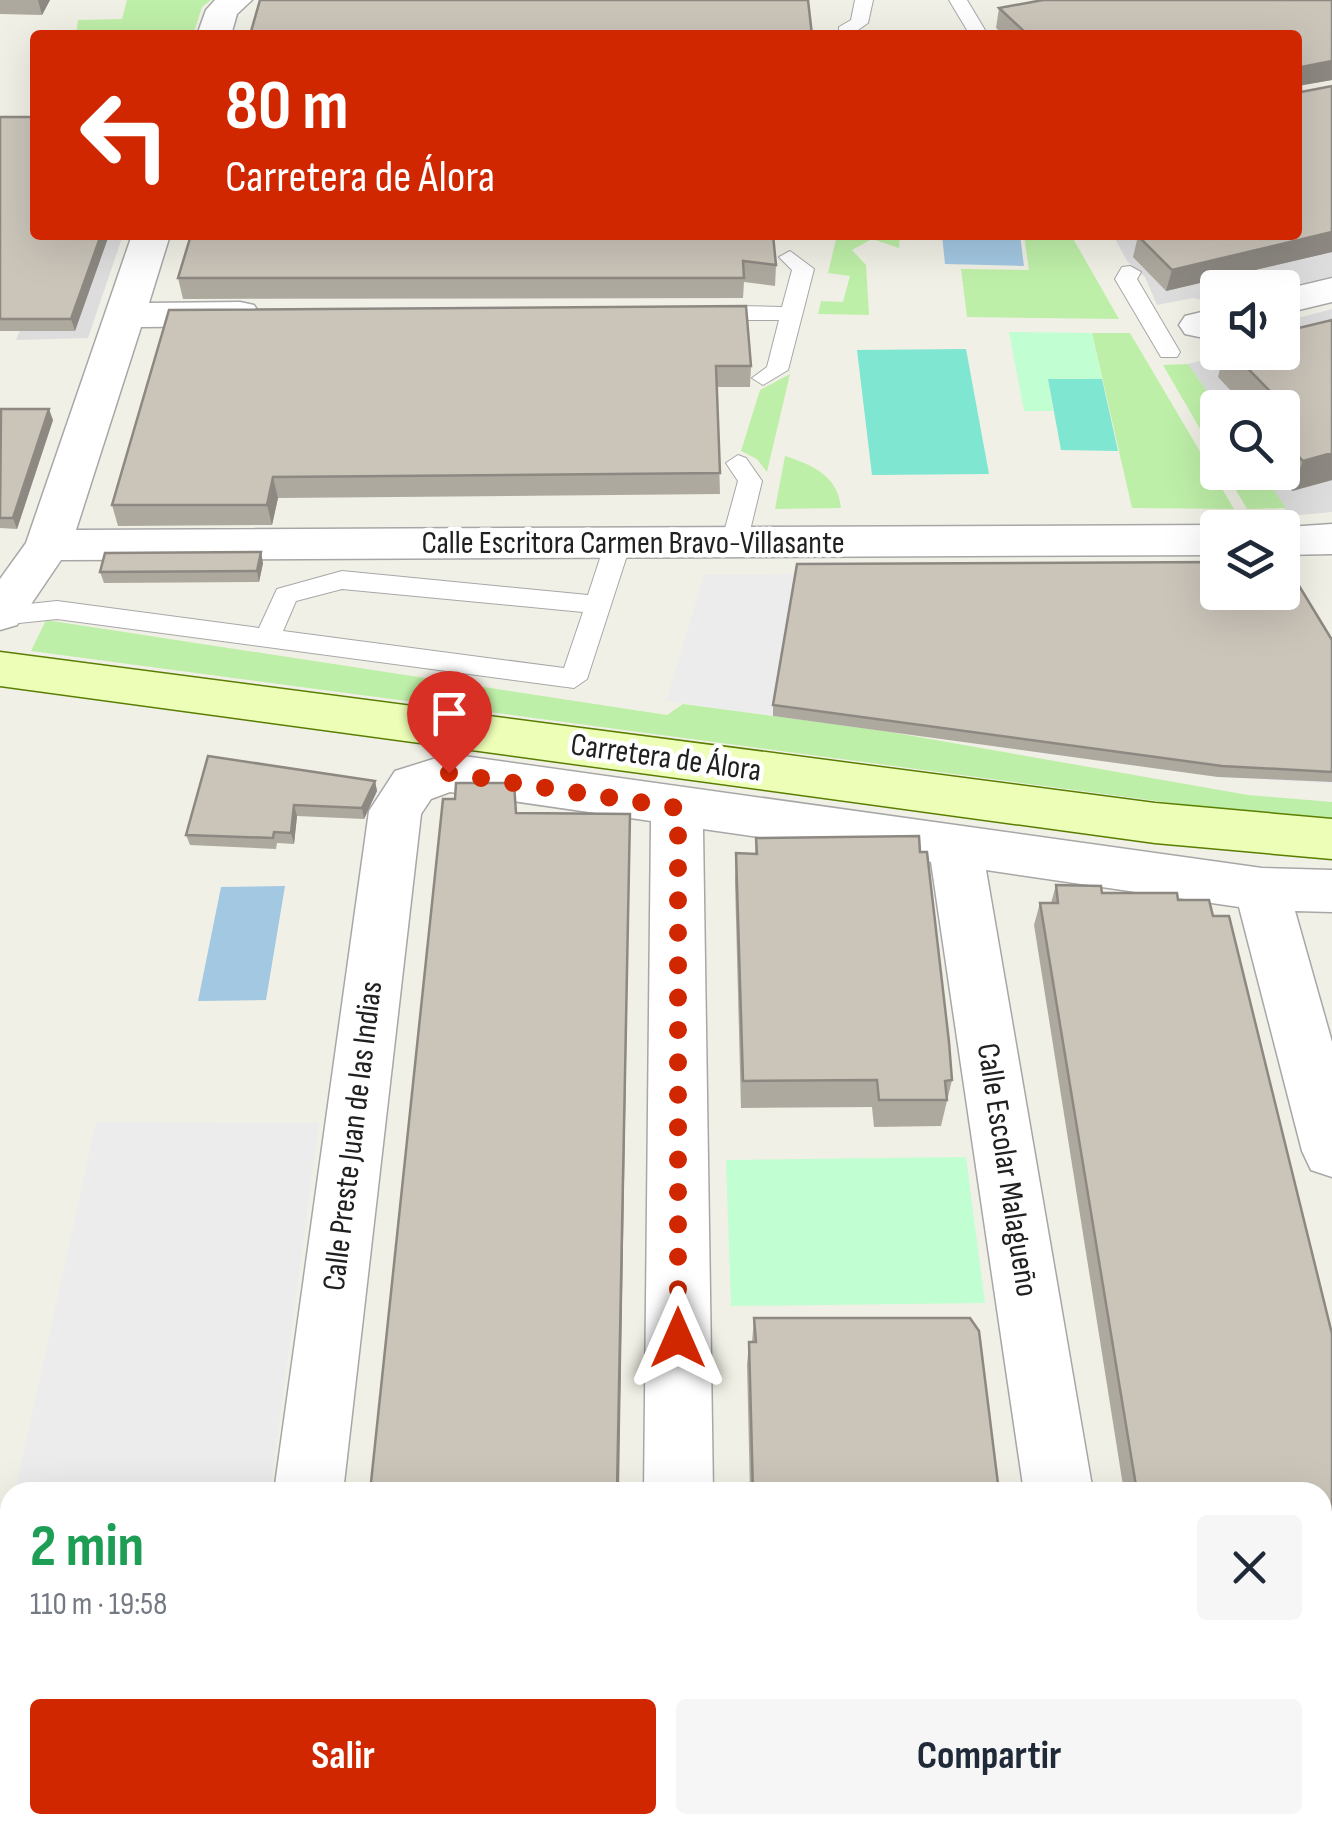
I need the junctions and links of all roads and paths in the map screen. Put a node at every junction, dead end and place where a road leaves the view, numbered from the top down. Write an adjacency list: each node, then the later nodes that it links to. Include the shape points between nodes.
1 (236, 0): 4 (street, via 222,10)
2 (864, 0): 5 (lane, via 859,24)
3 (958, 0): 6 (lane)
4 (216, 30)
5 (847, 30)
6 (976, 30)
7 (148, 240): 15 (street)
8 (790, 257): 14 (lane, via 802,269)
9 (1130, 272): 16 (lane, via 1126,279)
10 (1332, 290): 11 (street)
11 (1300, 298)
12 (720, 313): 14 (lane)
13 (274, 314): 15 (street)
14 (791, 314): 18 (lane, via 778,370)
15 (124, 315): 25 (street)
16 (1156, 328): 17 (lane); 17 (lane)
17 (1195, 332)
18 (763, 378)
19 (738, 463): 23 (lane, via 750,481)
20 (1332, 539): 22 (street)
21 (1200, 540): 23 (street, Calle Escritora Carmen Bravo-Villasante)
22 (1300, 540)
23 (734, 542): 24 (street, Calle Escritora Carmen Bravo-Villasante)
24 (618, 543): 25 (street, Calle Escritora Carmen Bravo-Villasante); 26 (lane)
25 (48, 545): 27 (street)
26 (598, 605): 28 (lane, via 342,580 286,595); 28 (lane, via 574,679)
27 (0, 615): 28 (lane, via 57,610)
28 (268, 636)
29 (0, 668): 32 (main road, Carretera de Álora, via 1155,824)
30 (413, 785): 31 (street, Carretera de Álora, via 449,773); 37 (street, Calle Preste Juan de las Indias, via 394,811)
31 (678, 808): 33 (street, Carretera de Álora); 38 (street)
32 (1332, 839)
33 (955, 846): 34 (street, Carretera de Álora); 39 (street, Calle Escolar Malagueño)
34 (1262, 889): 35 (street, Carretera de Álora); 36 (street)
35 (1332, 891)
36 (1332, 1152)
37 (309, 1482)
38 (678, 1482)
39 (1057, 1482)

